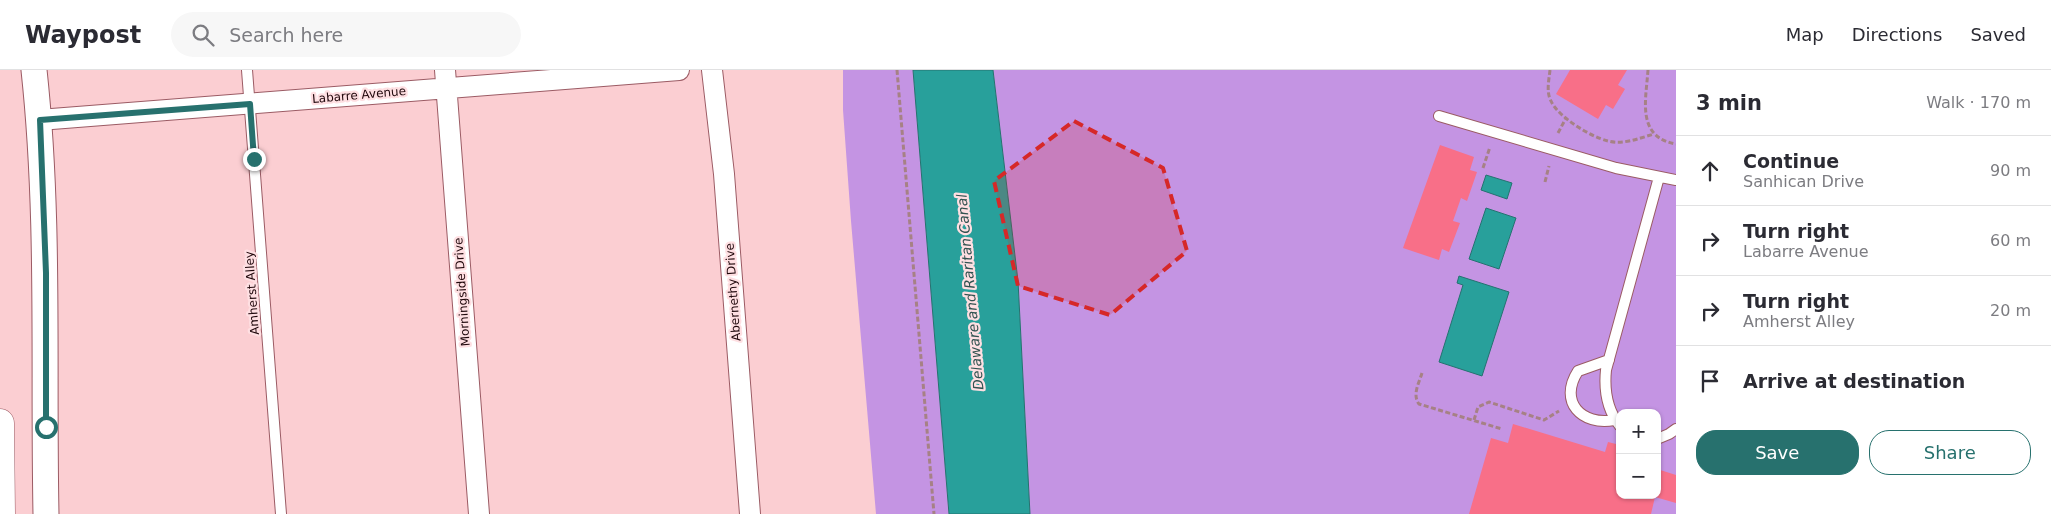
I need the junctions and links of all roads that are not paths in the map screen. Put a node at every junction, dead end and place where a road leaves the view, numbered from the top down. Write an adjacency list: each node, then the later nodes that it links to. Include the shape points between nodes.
1 (34, 70): 8 (street)
2 (247, 70): 6 (lane, Amherst Alley)
3 (679, 70): 5 (street, Labarre Avenue)
4 (712, 70): 21 (street, Abernethy Drive, via 724,174)
5 (446, 79): 6 (street, Labarre Avenue); 20 (street, Morningside Drive)
6 (250, 104): 8 (street, Labarre Avenue); 19 (lane, Amherst Alley)
7 (1439, 116): 9 (lane, via 1616,168)
8 (40, 120): 18 (street, via 46,273)
9 (1659, 177): 10 (lane); 11 (lane)
10 (1676, 180)
11 (1609, 360): 12 (lane, via 1605,384); 14 (lane, via 1578,371 1570,390 1572,403 1579,413 1602,422)
12 (1616, 421)
13 (0, 423): 17 (highway)
14 (1616, 423)
15 (1676, 429): 16 (lane)
16 (1661, 437)
17 (1, 514)
18 (46, 514)
19 (281, 514)
20 (479, 514)
21 (750, 514)

